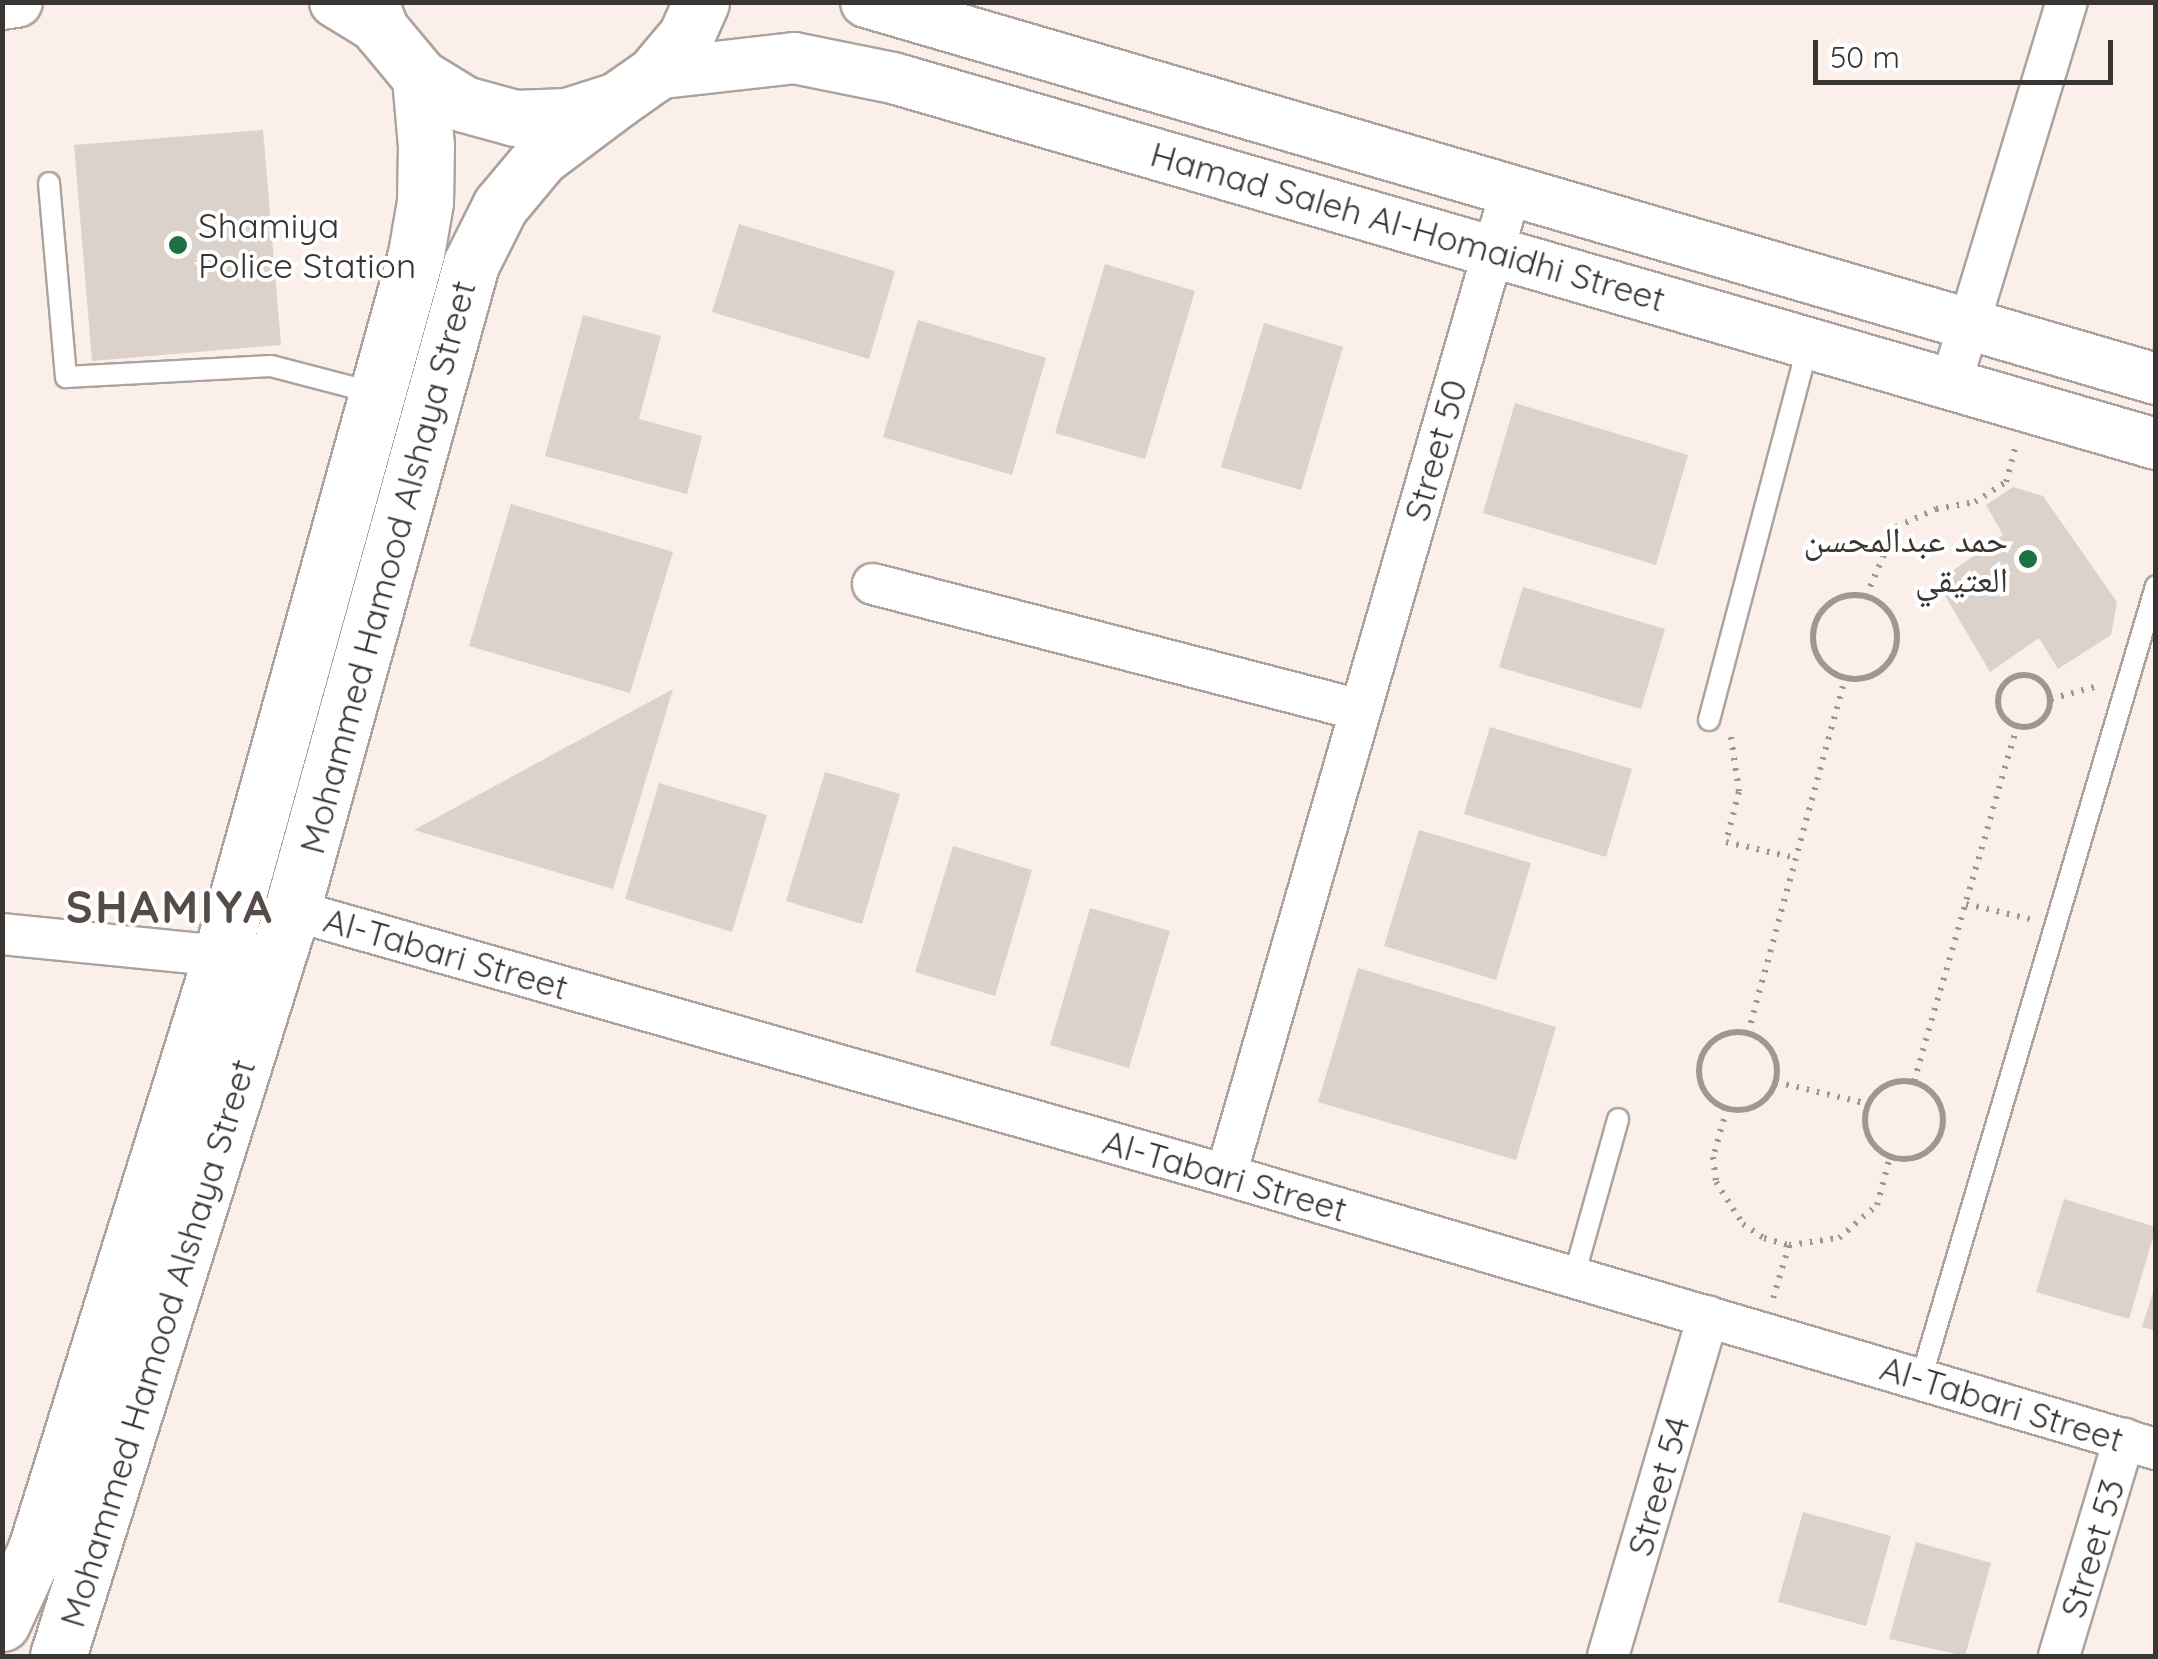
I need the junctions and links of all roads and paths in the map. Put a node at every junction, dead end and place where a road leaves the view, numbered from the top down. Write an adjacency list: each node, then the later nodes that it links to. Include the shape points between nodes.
1 (17, 2): 6 (street)
2 (335, 2): 7 (street)
3 (701, 2): 9 (main road, Mohammed Hamood Alshaya Street, via 686,36)
4 (866, 2): 11 (street, Hamad Saleh Al-Homaidhi Street)
5 (2067, 2): 13 (street)
6 (2, 4)
7 (376, 16): 8 (main road)
8 (420, 77): 9 (main road, via 464,104 515,118 567,116); 17 (main road, Mohammed Hamood Alshaya Street, via 425,202)
9 (635, 87): 12 (street, Hamad Saleh Al-Homaidhi Street, via 794,58 893,78); 31 (main road, Mohammed Hamood Alshaya Street, via 541,157 500,206 471,264)
10 (49, 183): 17 (lane, via 66,378 270,366)
11 (1510, 190): 12 (street, Street 50); 13 (street, Hamad Saleh Al-Homaidhi Street)
12 (1493, 251): 14 (street, Hamad Saleh Al-Homaidhi Street); 26 (street, Street 50)
13 (1969, 323): 15 (street, Hamad Saleh Al-Homaidhi Street); 16 (street)
14 (1810, 340): 16 (street, Hamad Saleh Al-Homaidhi Street); 27 (lane)
15 (2156, 379)
16 (1951, 384): 18 (street, Hamad Saleh Al-Homaidhi Street)
17 (377, 394): 34 (main road, Mohammed Hamood Alshaya Street)
18 (2027, 406): 19 (street, Hamad Saleh Al-Homaidhi Street); 22 (path, via 2006,482 1975,502 1936,509 1896,527)
19 (2156, 444)
20 (873, 584): 26 (street)
21 (2156, 586): 23 (lane)
22 (1866, 596): 24 (path, via 1888,610 1899,634 1892,660 1872,677); 24 (path, via 1839,598 1818,615 1812,640 1822,665)
23 (2128, 678): 25 (path); 32 (lane)
24 (1845, 679): 29 (path)
25 (2051, 699): 28 (path, via 2047,715 2034,726); 28 (path, via 2045,683 2031,674 2001,687 1997,703)
26 (1360, 710): 42 (street, Street 50)
27 (1709, 720): 29 (path, via 1734,739 1739,792 1726,842)
28 (2018, 727): 30 (path)
29 (1796, 858): 35 (path)
30 (1966, 904): 32 (path); 37 (path)
31 (292, 910): 42 (street, Al-Tabari Street); 50 (main road, Mohammed Hamood Alshaya Street)
32 (2055, 926): 47 (lane)
33 (2, 934): 34 (street)
34 (221, 956): 49 (main road, Mohammed Hamood Alshaya Street, via 36,1549)
35 (1748, 1033): 36 (path, via 1766,1043 1776,1061); 39 (path, via 1728,1032 1710,1042 1699,1060 1699,1081)
36 (1776, 1082): 38 (path); 39 (path, via 1766,1099 1748,1109)
37 (1914, 1082): 38 (path, via 1895,1081); 41 (path, via 1932,1092 1943,1110 1942,1132 1930,1150 1911,1159)
38 (1868, 1104): 41 (path, via 1865,1124 1873,1145)
39 (1727, 1109): 43 (path, via 1713,1157 1722,1194 1743,1224)
40 (1618, 1118): 44 (lane)
41 (1890, 1157): 43 (path, via 1877,1205 1860,1224 1839,1238)
42 (1226, 1175): 44 (street, Al-Tabari Street)
43 (1789, 1245): 46 (path)
44 (1574, 1276): 45 (street, Al-Tabari Street)
45 (1708, 1316): 46 (street, Al-Tabari Street); 51 (street, Street 54)
46 (1763, 1332): 47 (street, Al-Tabari Street)
47 (1921, 1379): 48 (street, Al-Tabari Street)
48 (2140, 1444): 52 (street, Street 53)
49 (2, 1623)
50 (58, 1656)
51 (1608, 1656)
52 (2060, 1656)

